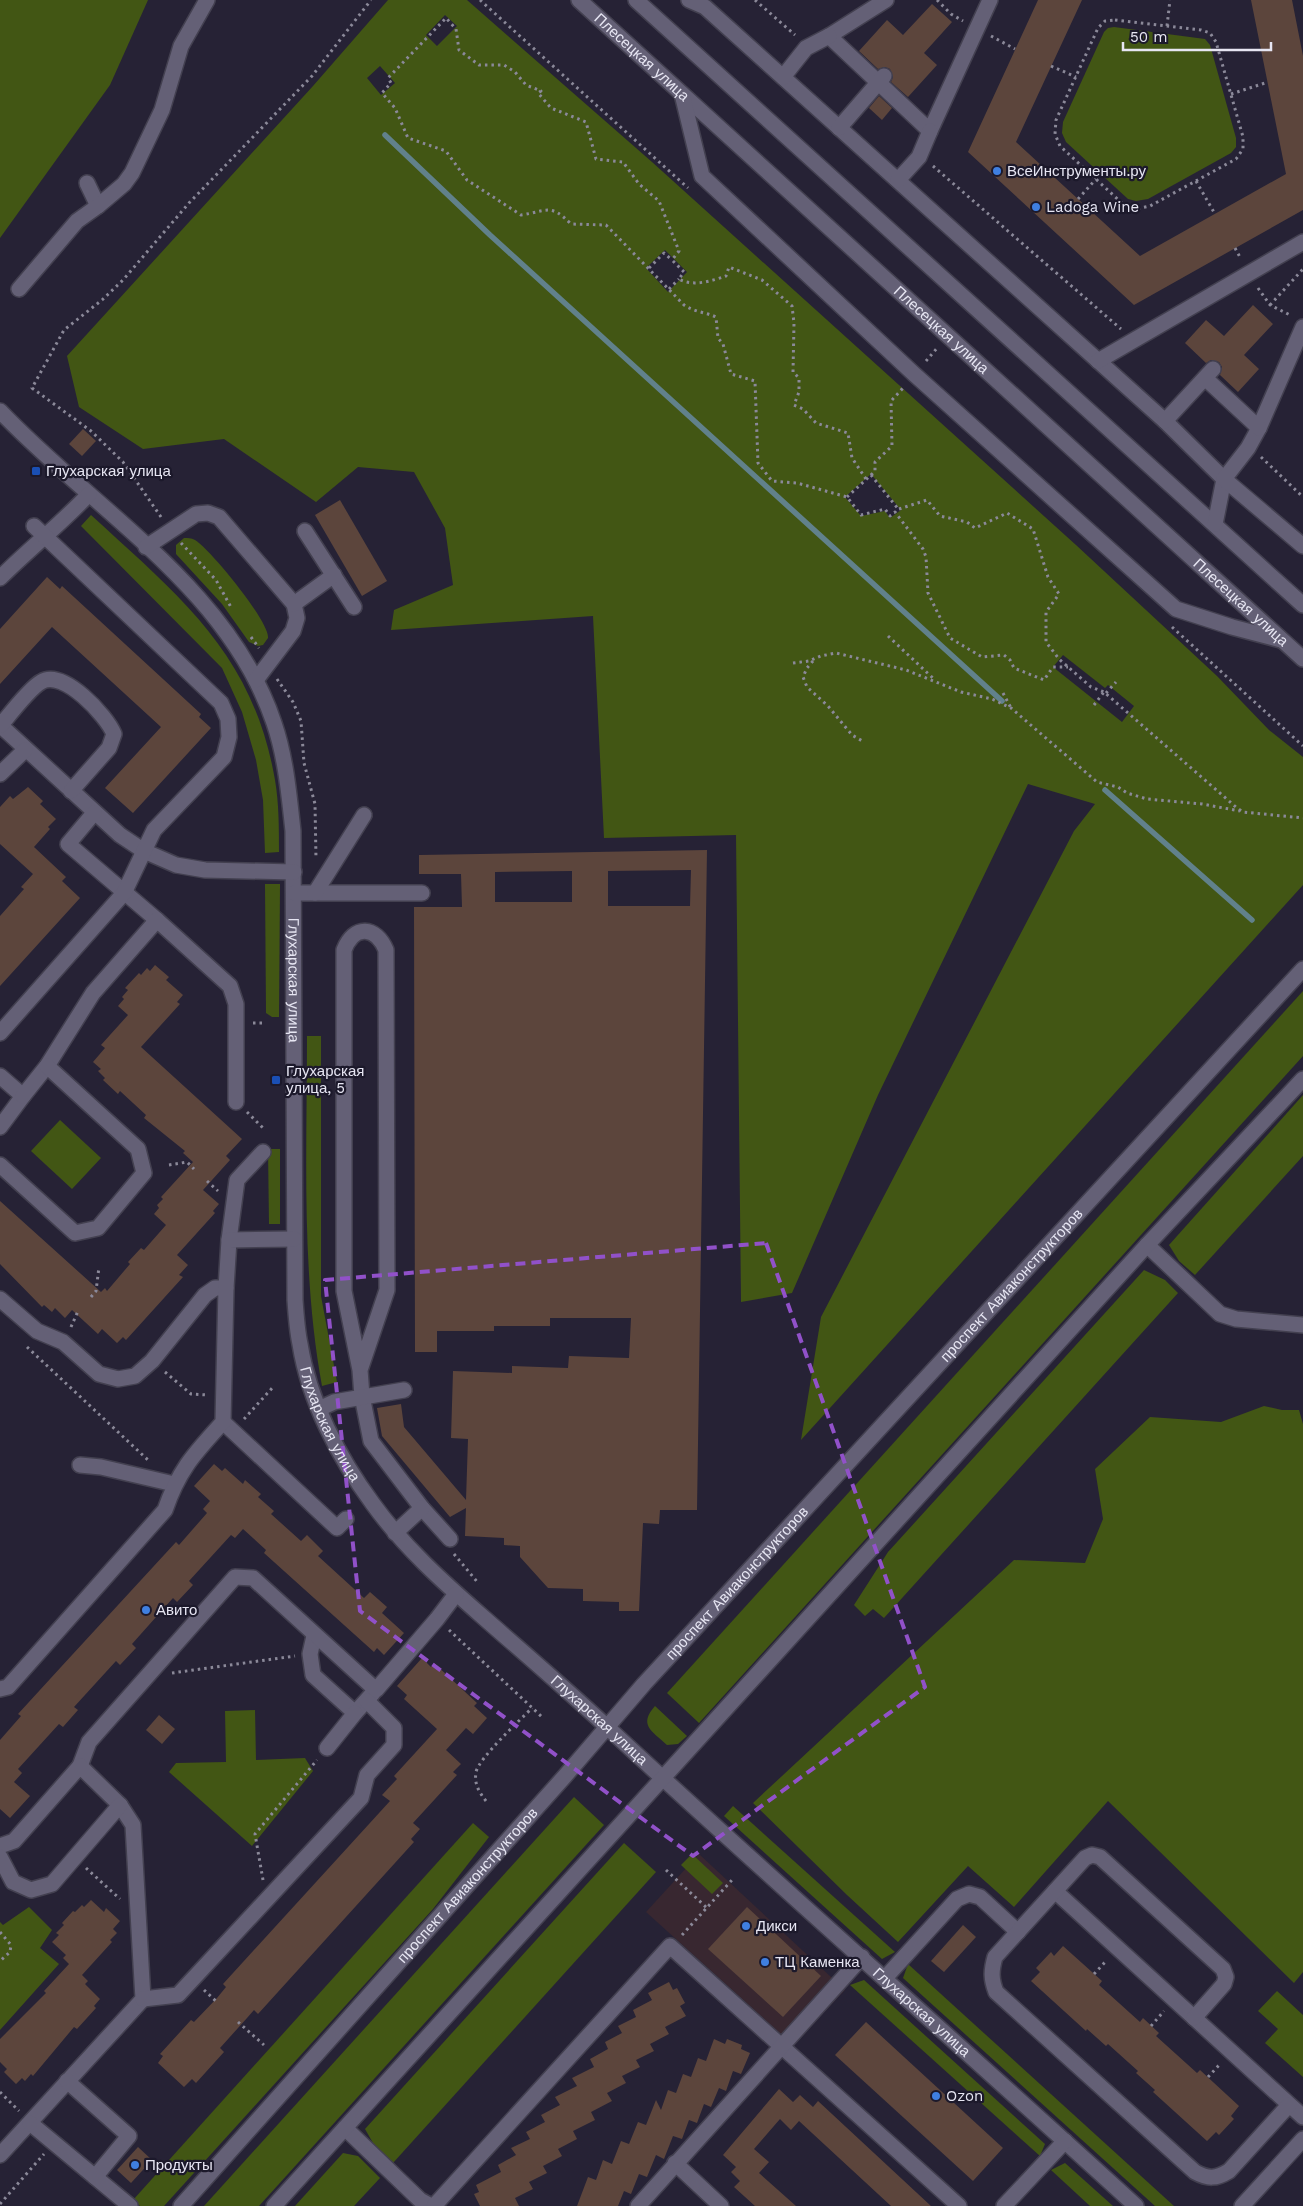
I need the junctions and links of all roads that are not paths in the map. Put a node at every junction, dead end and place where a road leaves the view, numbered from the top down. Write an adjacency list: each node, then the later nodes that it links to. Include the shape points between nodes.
1 (207, 0): 15 (street, via 181,46 162,110 139,159 124,184)
2 (580, 0): 10 (street, Плесецкая улица)
3 (636, 0): 25 (street)
4 (689, 0): 8 (street, via 705,7)
5 (886, 0): 7 (street)
6 (990, 0): 12 (street)
7 (829, 36): 8 (street, via 806,48); 9 (street)
8 (783, 77): 11 (street)
9 (881, 80): 11 (street); 12 (street)
10 (682, 94): 35 (street, Плесецкая улица); 35 (street, via 702,176 914,374 1176,609)
11 (839, 128): 13 (street)
12 (930, 131): 13 (street, via 919,158)
13 (898, 180): 19 (street)
14 (86, 183): 15 (street)
15 (98, 206): 17 (street, via 77,221)
16 (1303, 242): 19 (street)
17 (19, 289)
18 (1300, 323): 22 (street)
19 (1098, 361): 21 (street)
20 (0, 411): 24 (street, Глухарская улица)
21 (1166, 421): 22 (street, via 1209,373); 23 (street)
22 (1259, 428): 23 (street)
23 (1224, 479): 25 (street); 28 (street)
24 (89, 494): 26 (street, via 67,518); 29 (street, Глухарская улица)
25 (1215, 524): 33 (street)
26 (40, 531): 31 (street); 44 (street, via 221,703 228,719 229,737 224,757 154,830)
27 (304, 531): 30 (street)
28 (1303, 546)
29 (146, 547): 32 (street, via 196,514 208,513 219,517); 37 (street, Глухарская улица, via 208,609)
30 (334, 575): 32 (street); 34 (street)
31 (0, 578)
32 (294, 604): 37 (street, via 297,618 293,631)
33 (1303, 605)
34 (354, 607)
35 (1282, 640): 36 (street, Плесецкая улица)
36 (1303, 659)
37 (256, 680): 45 (street, Глухарская улица, via 274,724 287,778)
38 (0, 725): 39 (street); 41 (street, via 41,681 57,679 77,691 110,723 114,734 109,748)
39 (25, 750): 40 (street); 41 (street)
40 (0, 774)
41 (71, 791): 42 (street)
42 (94, 813): 44 (street); 49 (street, via 68,844)
43 (364, 815): 47 (street)
44 (144, 850): 45 (street, via 176,865 205,870); 49 (street)
45 (294, 872): 46 (street, Глухарская улица)
46 (294, 893): 47 (street); 61 (street, Глухарская улица)
47 (315, 893): 48 (street)
48 (422, 893)
49 (124, 894): 50 (street); 52 (street)
50 (157, 920): 53 (street, via 93,993); 57 (street, via 230,986 236,1004)
51 (1303, 969): 83 (street, проспект Авиаконструкторов)
52 (0, 1033)
53 (48, 1066): 56 (street); 60 (street, via 138,1149 144,1173 98,1228 75,1233)
54 (0, 1076): 56 (street)
55 (1303, 1079): 63 (street)
56 (23, 1096): 58 (street)
57 (236, 1102)
58 (0, 1126)
59 (263, 1152): 62 (street, via 237,1180)
60 (0, 1165)
61 (294, 1239): 62 (street); 70 (street, Глухарская улица, via 300,1345)
62 (229, 1240): 64 (street)
63 (1147, 1245): 66 (street, via 1220,1314 1236,1319); 86 (street)
64 (226, 1288): 65 (street, via 215,1288 205,1295 152,1361 135,1376 118,1379 99,1374 63,1342 37,1331); 71 (street, via 224,1396)
65 (0, 1300)
66 (1303, 1325)
67 (360, 1370): 67 (street, via 344,1291 344,950 348,938 359,932 373,932 386,950 387,1290); 69 (street)
68 (404, 1390): 69 (street)
69 (362, 1396): 70 (street); 74 (street, via 370,1441)
70 (318, 1409): 76 (street, Глухарская улица, via 371,1503)
71 (228, 1427): 73 (street, via 188,1460); 75 (street, via 336,1528)
72 (80, 1465): 73 (street)
73 (174, 1484): 80 (street, via 165,1510 8,1687)
74 (422, 1508): 76 (street); 77 (street)
75 (346, 1519)
76 (395, 1533): 78 (street, Глухарская улица)
77 (450, 1538)
78 (456, 1594): 81 (street); 83 (street, Глухарская улица)
79 (314, 1636): 81 (street); 82 (street, via 310,1654 313,1675); 85 (street, via 253,1578 235,1577 89,1742)
80 (0, 1689)
81 (371, 1695): 82 (street); 94 (street, via 394,1728 394,1745 367,1775 361,1798 178,1995)
82 (355, 1713): 84 (street)
83 (607, 1728): 86 (street, Глухарская улица); 108 (street, проспект Авиаконструкторов)
84 (327, 1748)
85 (80, 1766): 87 (street); 88 (street, via 14,1841)
86 (661, 1779): 92 (street, Глухарская улица); 101 (street)
87 (120, 1805): 89 (street, via 52,1884 31,1890 13,1882); 94 (street, via 133,1825)
88 (0, 1846)
89 (0, 1857)
90 (1055, 1891): 91 (street); 95 (street); 95 (street, via 1085,1858 1092,1855 1100,1857 1223,1969 1224,1984)
91 (1018, 1932): 93 (street, via 980,1898 969,1894 958,1898); 98 (street, via 995,1957 991,1969 996,1992 1195,2172 1206,2178 1219,2177 1230,2171)
92 (862, 1957): 93 (street, Глухарская улица); 96 (street)
93 (885, 1978): 103 (street, Глухарская улица)
94 (143, 1999): 97 (street)
95 (1194, 2018): 98 (street)
96 (781, 2045): 105 (street); 110 (street, via 670,1946); 113 (street)
97 (67, 2081): 100 (street); 106 (street, via 129,2136)
98 (1289, 2105): 99 (street)
99 (1303, 2117)
100 (30, 2123): 104 (street); 106 (street)
101 (345, 2128): 109 (street); 110 (street, via 420,2200)
102 (1303, 2139): 116 (street)
103 (1065, 2141): 114 (street); 115 (street, Глухарская улица)
104 (0, 2155)
105 (675, 2163): 111 (street); 112 (street)
106 (95, 2177): 107 (street)
107 (130, 2206)
108 (181, 2206)
109 (274, 2206)
110 (433, 2206)
111 (638, 2206)
112 (721, 2206)
113 (959, 2206)
114 (1004, 2206)
115 (1136, 2206)
116 (1243, 2206)

